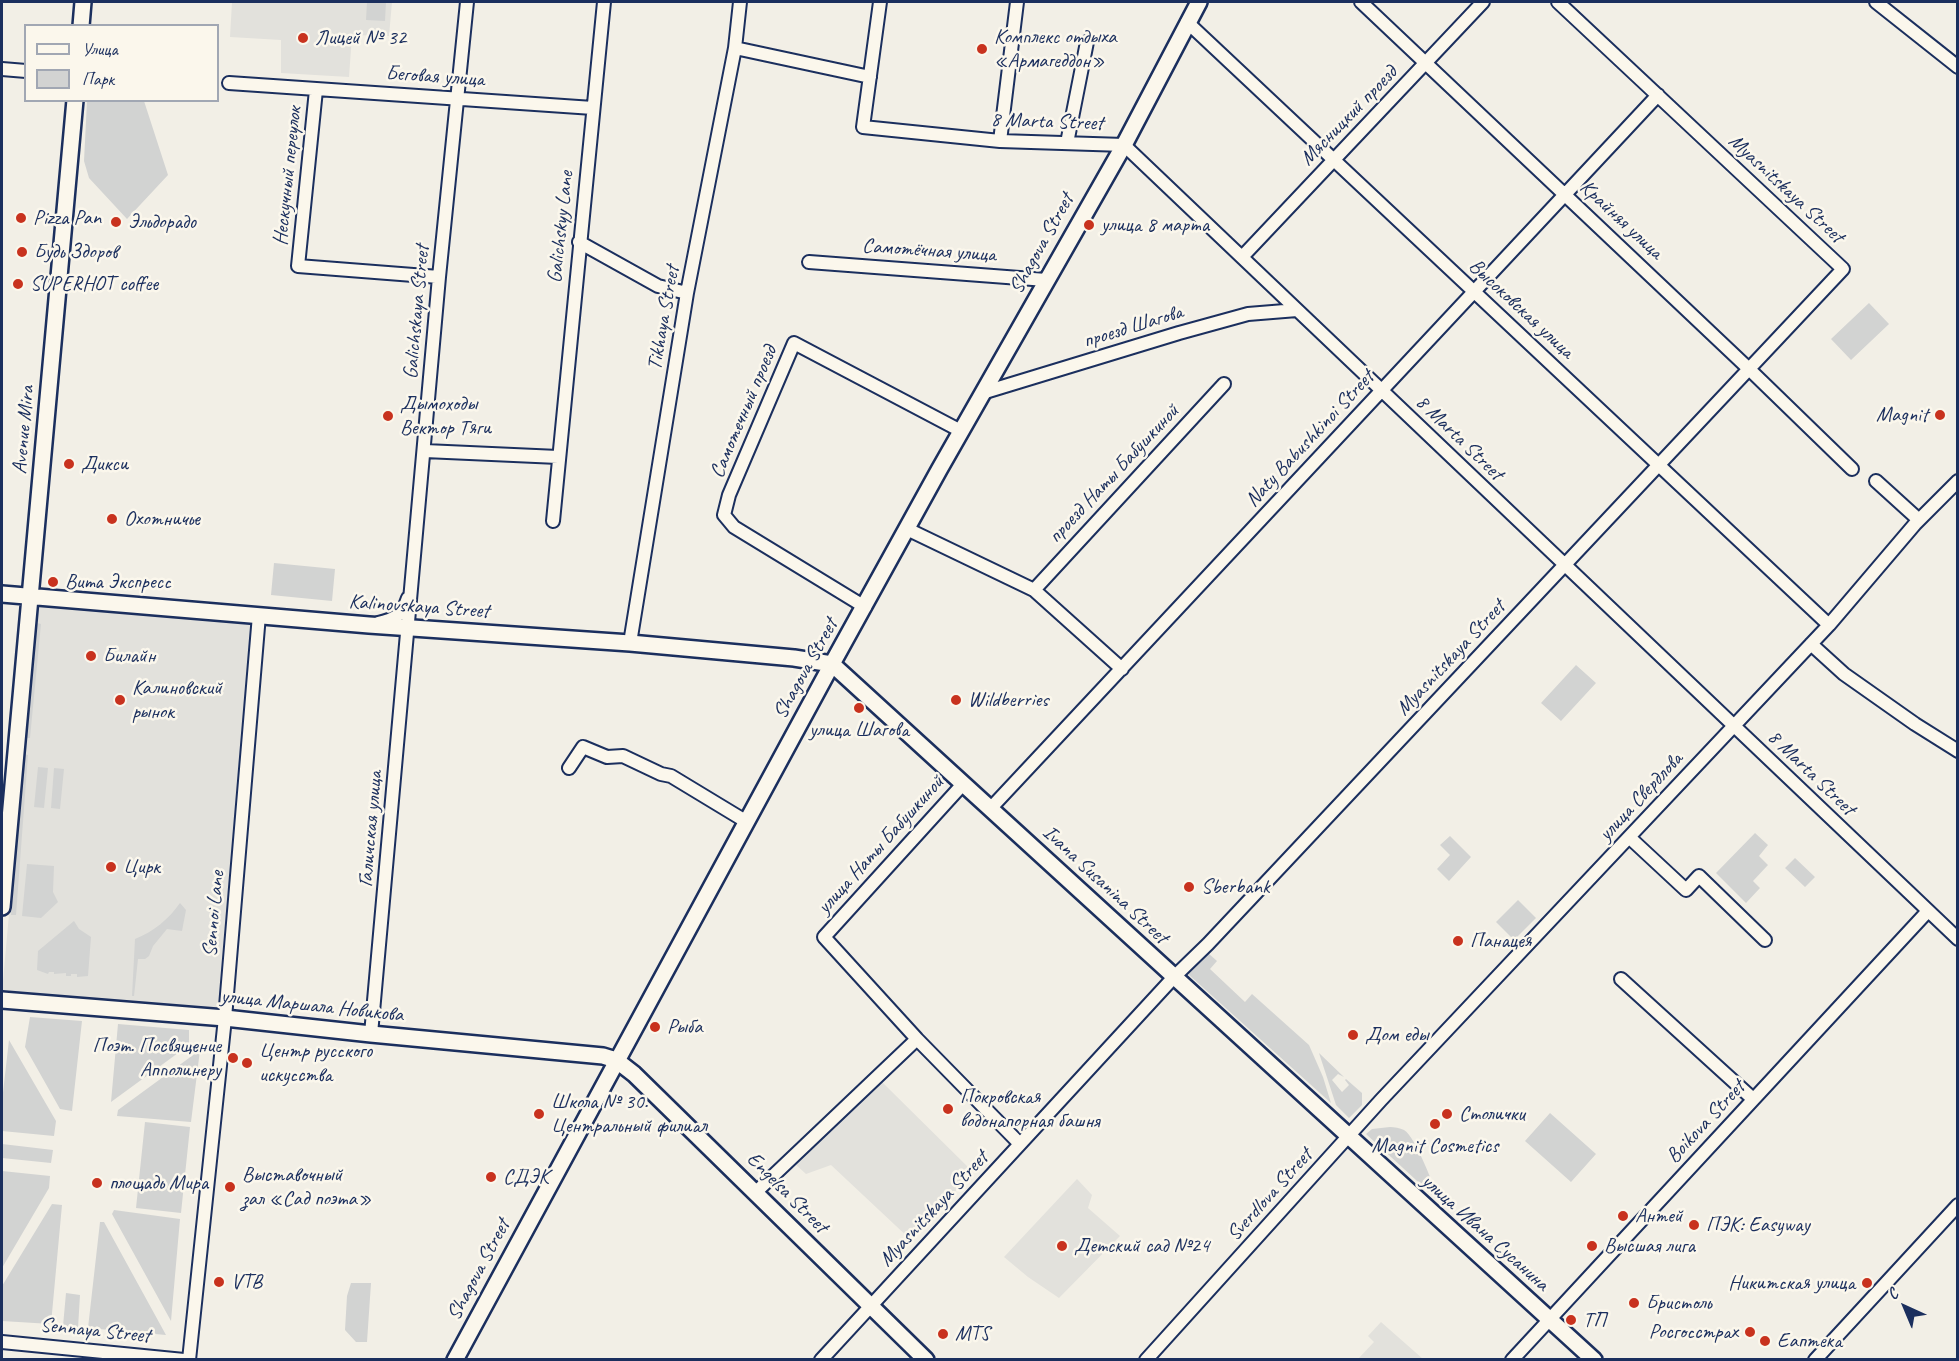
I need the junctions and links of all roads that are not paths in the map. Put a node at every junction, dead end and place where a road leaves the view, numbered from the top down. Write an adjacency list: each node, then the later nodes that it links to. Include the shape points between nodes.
1 (84, 2): 13 (main road)
2 (467, 2): 24 (street, Galichskaya Street)
3 (604, 2): 26 (street, Galichskyy Lane)
4 (740, 2): 15 (street, Tikhaya Street)
5 (880, 2): 20 (street)
6 (1017, 2): 27 (street)
7 (1199, 2): 12 (main road, Shagova Street)
8 (1361, 2): 16 (street, Крайняя улица)
9 (1483, 2): 16 (street, Мясницкий проезд)
10 (1558, 2): 23 (street, Myasnitskaya Street)
11 (1876, 2): 17 (street)
12 (1187, 22): 29 (main road, Shagova Street); 30 (street, Высоковская улица)
13 (81, 24)
14 (1088, 42): 28 (street)
15 (735, 48): 20 (street); 38 (street, Tikhaya Street)
16 (1426, 63): 30 (street, Мясницкий проезд); 31 (street, Крайняя улица)
17 (1958, 67)
18 (2, 69): 19 (street)
19 (24, 71)
20 (870, 77): 27 (street, 8 Marta Street, via 863,127)
21 (229, 82): 22 (street, Беговая улица)
22 (316, 90): 24 (street, Беговая улица); 35 (street, Нескучный переулок, via 298,266)
23 (1658, 95): 31 (street, Naty Babushkinoi Street); 40 (street, Myasnitskaya Street, via 1843,269)
24 (458, 98): 26 (street, Беговая улица); 35 (street, Galichskaya Street)
25 (75, 102): 58 (main road, Avenue Mira)
26 (592, 108): 32 (street, Galichskyy Lane)
27 (1000, 141): 28 (street, 8 Marta Street)
28 (1067, 143): 29 (street, 8 Marta Street)
29 (1124, 145): 33 (street, 8 Marta Street); 36 (main road, Shagova Street)
30 (1334, 160): 33 (street, Мясницкий проезд); 37 (street, Высоковская улица)
31 (1565, 194): 37 (street, Naty Babushkinoi Street); 40 (street, Крайняя улица)
32 (579, 242): 38 (street, via 658,286); 46 (street, Galichskyy Lane)
33 (1242, 257): 39 (street, 8 Marta Street)
34 (809, 262): 36 (street, Самотёчная улица)
35 (440, 277): 45 (street, Galichskaya Street)
36 (1046, 280): 43 (main road, Shagova Street)
37 (1474, 292): 42 (street, Naty Babushkinoi Street); 47 (street, Высоковская улица)
38 (687, 293): 64 (street, Tikhaya Street)
39 (1297, 310): 42 (street, 8 Marta Street); 43 (street, проезд Шагова, via 1248,314)
40 (1749, 369): 47 (street, Myasnitskaya Street); 48 (street, Крайняя улица)
41 (1224, 384): 56 (street, проезд Наты Бабушкиной)
42 (1382, 390): 54 (street, 8 Marta Street); 67 (street, Naty Babushkinoi Street)
43 (982, 393): 44 (main road, Shagova Street)
44 (961, 431): 53 (main road, Shagova Street); 59 (street, Самотечный проезд, via 794,343 724,515 734,527)
45 (425, 451): 46 (street); 55 (street, Galichskaya Street)
46 (558, 457): 52 (street, Galichskyy Lane)
47 (1659, 465): 54 (street, Myasnitskaya Street); 62 (street, Высоковская улица)
48 (1852, 469)
49 (1875, 481): 51 (street)
50 (1958, 481): 51 (street, улица Свердлова)
51 (1919, 520): 62 (street, улица Свердлова)
52 (553, 521)
53 (907, 529): 56 (street); 59 (main road, Shagova Street)
54 (1565, 565): 68 (street, 8 Marta Street); 79 (street, Myasnitskaya Street)
55 (412, 582): 61 (street, via 400,614); 63 (street, Galichskaya Street)
56 (1034, 590): 67 (street)
57 (2, 594): 58 (main road, Kalinovskaya Street)
58 (31, 596): 60 (main road, Kalinovskaya Street); 75 (main road, Avenue Mira)
59 (865, 607): 66 (main road, Shagova Street)
60 (259, 615): 61 (main road, Kalinovskaya Street); 82 (street, Sennoi Lane)
61 (369, 625): 63 (main road, Kalinovskaya Street)
62 (1829, 625): 65 (street, улица Свердлова)
63 (409, 627): 64 (main road, Kalinovskaya Street); 83 (street, Галичская улица)
64 (630, 643): 66 (main road, Kalinovskaya Street)
65 (1811, 644): 68 (street, улица Свердлова); 69 (street, via 1853,680)
66 (832, 664): 71 (main road, Ivana Susanina Street); 73 (main road, Shagova Street)
67 (1122, 669): 72 (street, Naty Babushkinoi Street)
68 (1734, 726): 74 (street, улица Свердлова); 76 (street, 8 Marta Street)
69 (1958, 751)
70 (569, 768): 73 (street, via 583,747 607,757 623,756 671,776)
71 (963, 784): 72 (main road, Ivana Susanina Street); 84 (street, улица Наты Бабушкиной, via 824,937)
72 (990, 809): 79 (main road, Ivana Susanina Street)
73 (747, 822): 85 (main road, Shagova Street)
74 (1629, 837): 78 (street, via 1686,890 1699,876); 87 (street, улица Свердлова)
75 (2, 907)
76 (1928, 911): 77 (street, 8 Marta Street); 86 (street, Boikova Street)
77 (1958, 939)
78 (1765, 940)
79 (1174, 977): 87 (main road, Ivana Susanina Street); 88 (street, Myasnitskaya Street)
80 (1621, 979): 86 (street)
81 (2, 1000): 82 (main road, улица Маршала Новикова)
82 (225, 1018): 83 (main road, улица Маршала Новикова); 94 (street, Sennoi Lane)
83 (371, 1035): 85 (main road, улица Маршала Новикова)
84 (917, 1038): 88 (street, улица Наты Бабушкиной); 89 (street)
85 (616, 1060): 89 (main road, Engelsa Street); 95 (main road, Shagova Street)
86 (1753, 1099): 92 (street, Boikova Street)
87 (1349, 1136): 92 (main road, улица Ивана Сусанина); 98 (street, Sverdlova Street)
88 (1020, 1144): 91 (street, Myasnitskaya Street)
89 (756, 1192): 91 (main road, Engelsa Street)
90 (1958, 1205): 101 (street)
91 (871, 1306): 96 (street, Myasnitskaya Street); 97 (main road, Engelsa Street)
92 (1550, 1320): 99 (street, Boikova Street); 100 (main road, улица Ивана Сусанина)
93 (2, 1342): 94 (street, Sennaya Street)
94 (187, 1359)
95 (455, 1359)
96 (821, 1359)
97 (926, 1359)
98 (1146, 1359)
99 (1512, 1359)
100 (1594, 1359)
101 (1815, 1359)

